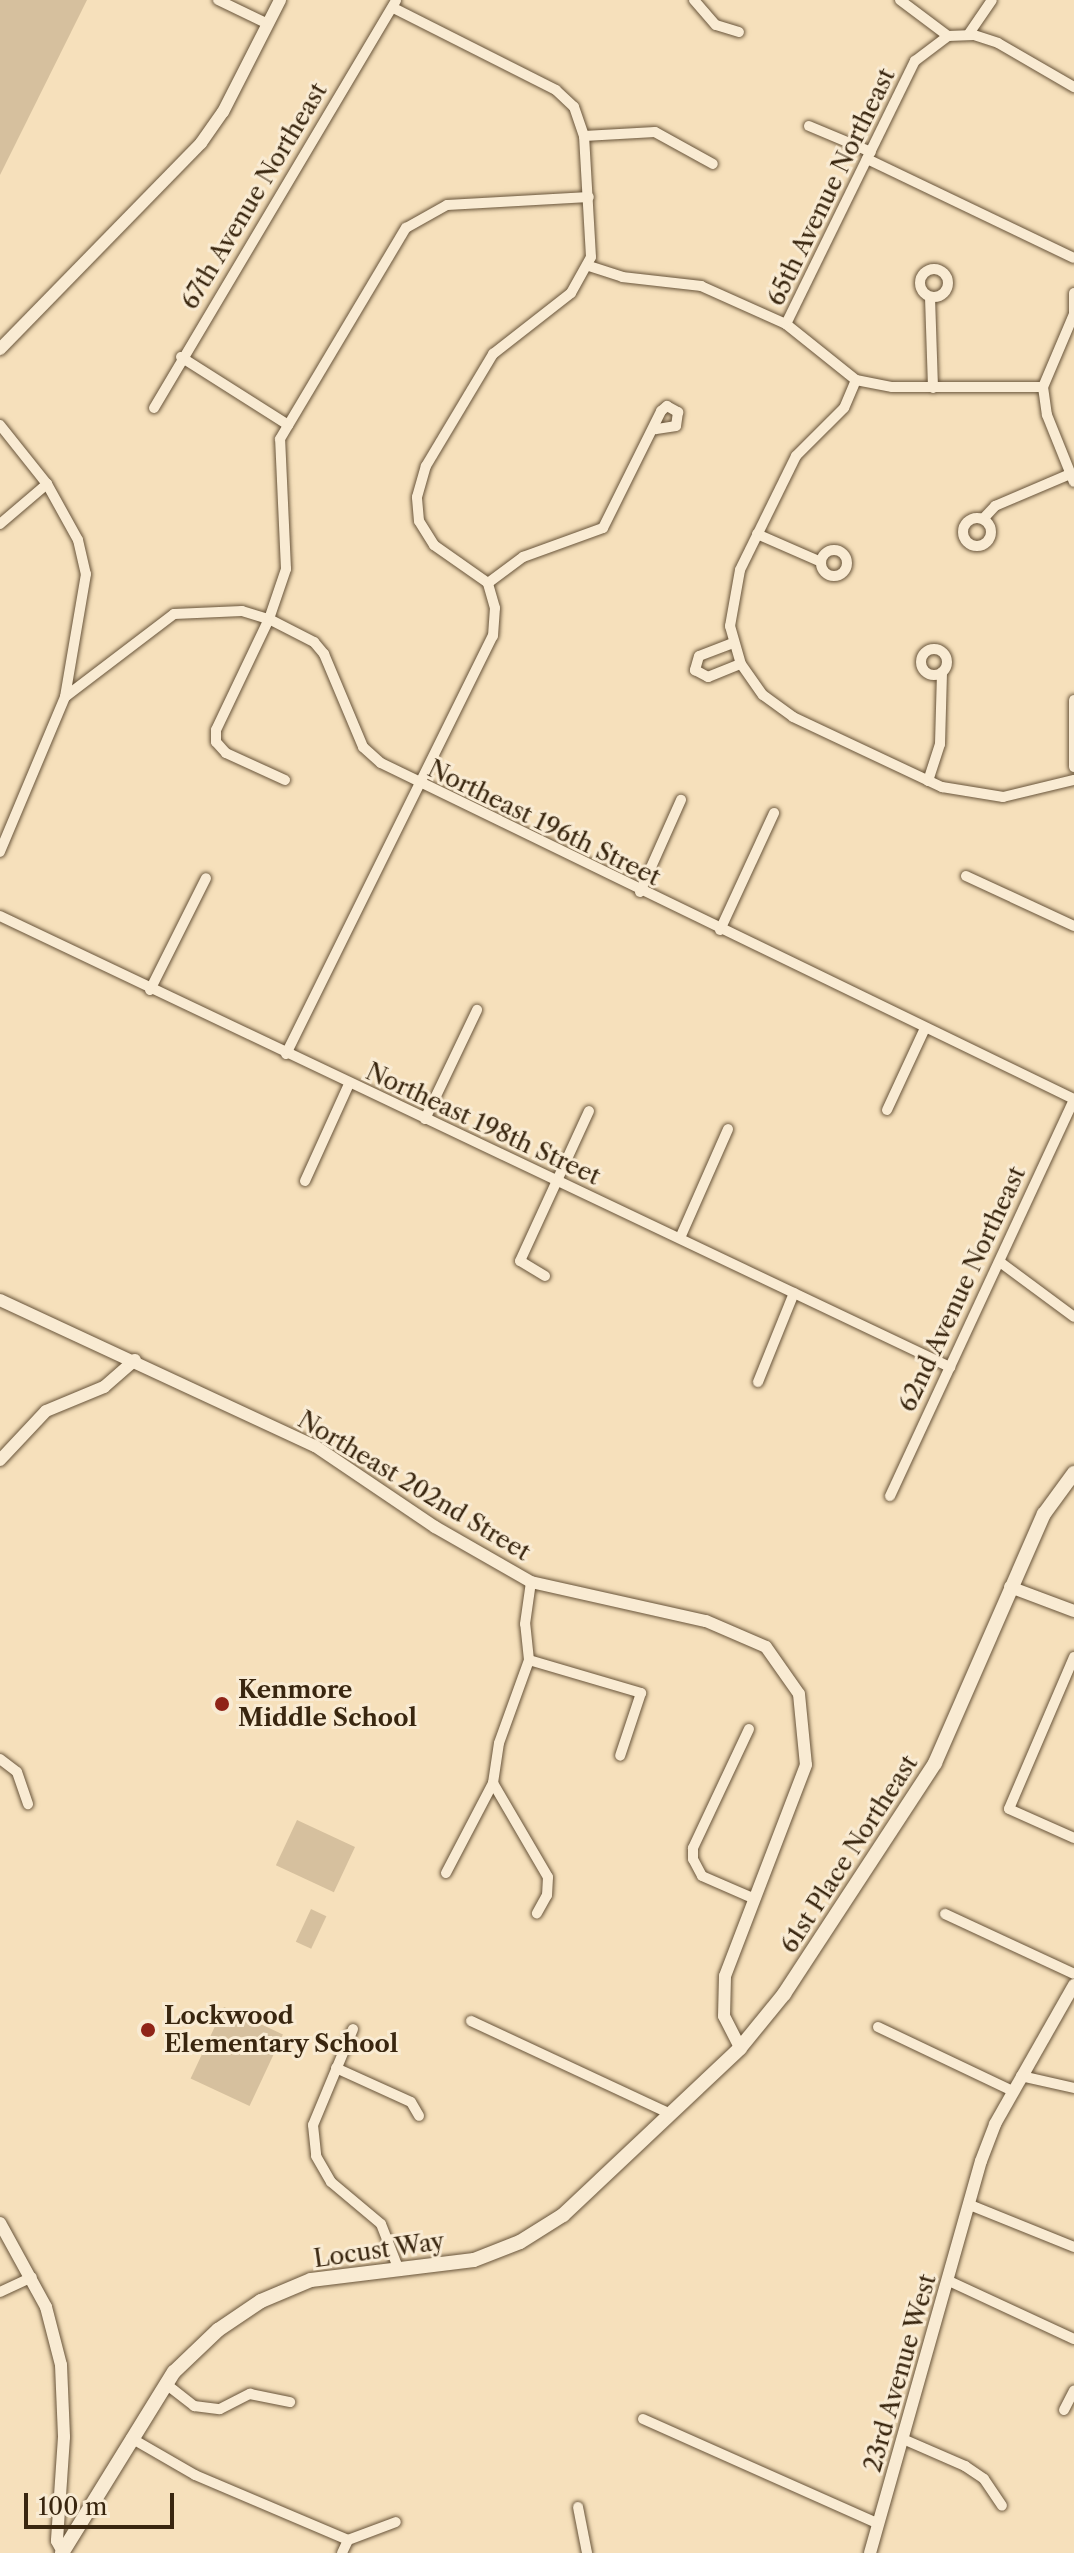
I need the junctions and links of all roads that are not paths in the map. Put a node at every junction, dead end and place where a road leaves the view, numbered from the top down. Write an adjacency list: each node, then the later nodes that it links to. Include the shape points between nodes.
1 (218, 0): 7 (street)
2 (280, 0): 7 (street)
3 (694, 0): 8 (street, via 716,25)
4 (900, 0): 10 (street)
5 (992, 0): 9 (street)
6 (395, 4): 13 (street, via 556,90 578,114); 24 (street, 67th Avenue Northeast)
7 (268, 24): 23 (street, via 201,143)
8 (739, 32)
9 (968, 35): 10 (street); 11 (street, via 998,43)
10 (948, 36): 14 (street, 65th Avenue Northeast, via 915,61)
11 (1074, 87)
12 (809, 126): 14 (street)
13 (584, 136): 15 (street, via 655,132); 16 (street)
14 (869, 156): 17 (street); 22 (street, 65th Avenue Northeast)
15 (713, 164)
16 (589, 197): 18 (street); 30 (street, via 447,205 406,228)
17 (1074, 258)
18 (589, 266): 22 (street, via 622,277 701,286); 38 (street, via 571,293 493,354 422,476 417,506 426,537)
19 (1074, 293): 21 (street)
20 (930, 297): 27 (street)
21 (1074, 314): 26 (street)
22 (786, 324): 25 (street)
23 (0, 349)
24 (181, 357): 28 (street, 67th Avenue Northeast); 30 (street)
25 (856, 380): 27 (street); 36 (street, via 844,408 796,456)
26 (1043, 387): 27 (street); 32 (street, via 1047,415)
27 (933, 388)
28 (154, 408)
29 (0, 425): 33 (street, via 10,431)
30 (288, 425): 39 (street, via 280,439 279,458 286,569)
31 (656, 429): 38 (street, via 603,528 523,557)
32 (1072, 478): 34 (street, via 995,506)
33 (47, 484): 35 (street); 43 (street, via 78,540 86,574)
34 (983, 519)
35 (0, 524)
36 (757, 534): 37 (street); 40 (street, via 732,593)
37 (821, 562)
38 (488, 583): 49 (street, via 495,608 493,636)
39 (269, 619): 43 (street, Northeast 196th Street, via 242,611 174,614); 46 (street, via 218,717 216,742 226,753); 49 (street, Northeast 196th Street, via 314,642 363,747)
40 (733, 643): 41 (street); 41 (street, via 699,656 695,670 708,677)
41 (741, 664): 48 (street, via 763,695 793,717)
42 (942, 672): 48 (street, via 940,744)
43 (65, 697): 52 (street)
44 (1074, 700): 45 (street)
45 (1074, 767)
46 (285, 780)
47 (1074, 780): 48 (street, via 1028,794 987,797)
48 (928, 781)
49 (420, 785): 55 (street, Northeast 196th Street); 62 (street)
50 (681, 800): 55 (street)
51 (774, 813): 58 (street)
52 (0, 852)
53 (966, 876): 57 (street)
54 (206, 878): 59 (street)
55 (640, 892): 58 (street, Northeast 196th Street)
56 (0, 916): 59 (street, Northeast 198th Street)
57 (1074, 926)
58 (720, 930): 61 (street, Northeast 196th Street)
59 (150, 990): 62 (street, Northeast 198th Street)
60 (477, 1010): 67 (street)
61 (925, 1028): 64 (street, Northeast 196th Street); 65 (street)
62 (286, 1054): 63 (street, Northeast 198th Street)
63 (349, 1084): 67 (street, Northeast 198th Street); 70 (street)
64 (1074, 1100): 72 (street, 62nd Avenue Northeast)
65 (887, 1110)
66 (589, 1111): 69 (street)
67 (425, 1119): 69 (street, Northeast 198th Street)
68 (728, 1129): 71 (street)
69 (557, 1180): 71 (street, Northeast 198th Street); 73 (street, via 520,1261)
70 (305, 1181)
71 (680, 1238): 74 (street, Northeast 198th Street)
72 (1000, 1262): 76 (street); 78 (street, 62nd Avenue Northeast)
73 (545, 1276)
74 (794, 1293): 78 (street, Northeast 198th Street); 79 (street)
75 (0, 1300): 77 (street, Northeast 202nd Street)
76 (1074, 1317)
77 (135, 1360): 80 (street, via 104,1387 46,1411); 83 (street, Northeast 202nd Street, via 315,1446 435,1527)
78 (950, 1367): 82 (street, 62nd Avenue Northeast)
79 (758, 1382)
80 (0, 1460)
81 (1074, 1473): 84 (main road, 61st Place Northeast, via 1044,1514)
82 (890, 1496)
83 (531, 1582): 87 (street, via 525,1624); 95 (street, Northeast 202nd Street, via 706,1621 766,1647 799,1694 806,1765)
84 (1010, 1587): 85 (street); 103 (main road, 61st Place Northeast, via 927,1776 784,1994)
85 (1074, 1611)
86 (1074, 1657): 93 (street, via 1009,1809)
87 (529, 1660): 89 (street, via 641,1693); 91 (street, via 499,1743)
88 (749, 1729): 95 (street, via 693,1848 693,1859 702,1876)
89 (620, 1756)
90 (0, 1759): 92 (street, via 17,1772)
91 (493, 1783): 94 (street); 96 (street, via 548,1877 547,1895)
92 (28, 1804)
93 (1074, 1838)
94 (446, 1873)
95 (755, 1899): 103 (street, via 722,1996 724,2016)
96 (537, 1913)
97 (945, 1914): 98 (street)
98 (1074, 1974)
99 (1074, 1985): 106 (street, 23rd Avenue West)
100 (471, 2021): 109 (street)
101 (878, 2027): 108 (street)
102 (353, 2029): 104 (street)
103 (740, 2048): 105 (main road, 61st Place Northeast)
104 (336, 2068): 110 (street, via 411,2102); 114 (street, via 313,2125 316,2156 331,2182 381,2224)
105 (716, 2071): 109 (main road, Locust Way)
106 (1021, 2076): 107 (street); 108 (street, 23rd Avenue West)
107 (1074, 2088)
108 (1013, 2091): 111 (street, 23rd Avenue West, via 987,2144)
109 (670, 2114): 114 (main road, Locust Way, via 563,2215 520,2242 474,2260)
110 (419, 2116)
111 (970, 2205): 113 (street); 116 (street, 23rd Avenue West)
112 (0, 2223): 115 (street)
113 (1074, 2247)
114 (397, 2265): 119 (main road, Locust Way, via 311,2280 261,2301 218,2330)
115 (32, 2277): 117 (street); 131 (street, via 61,2365 64,2437 57,2541)
116 (949, 2281): 118 (street); 125 (street, 23rd Avenue West)
117 (0, 2292)
118 (1074, 2339)
119 (166, 2384): 121 (street, via 194,2406 220,2409 250,2394); 124 (main road, Locust Way)
120 (1074, 2390): 122 (street)
121 (290, 2402)
122 (1064, 2410)
123 (643, 2419): 129 (street)
124 (131, 2438): 130 (street, via 195,2475); 131 (main road, Locust Way)
125 (903, 2439): 126 (street, via 965,2466 984,2479); 129 (street, 23rd Avenue West)
126 (1002, 2506)
127 (578, 2507): 133 (street)
128 (396, 2522): 130 (street)
129 (879, 2524): 134 (street, 23rd Avenue West)
130 (348, 2540): 132 (street)
131 (63, 2552)
132 (342, 2553)
133 (587, 2553)
134 (870, 2553)

